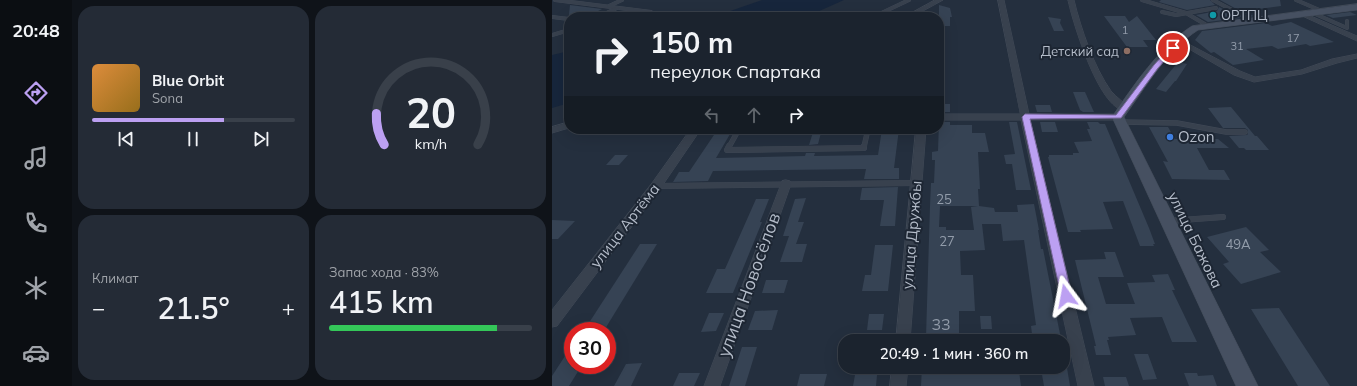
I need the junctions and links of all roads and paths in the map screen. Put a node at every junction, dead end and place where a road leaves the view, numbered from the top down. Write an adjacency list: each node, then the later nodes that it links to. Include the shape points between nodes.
1 (554, 0): 10 (lane)
2 (622, 0): 10 (lane)
3 (909, 0): 17 (lane)
4 (940, 0): 11 (street)
5 (1001, 0): 37 (street)
6 (1071, 0): 35 (street, улица Бажова, via 1073,14 1102,84)
7 (1142, 0): 21 (lane)
8 (1213, 0): 25 (lane)
9 (1296, 0): 22 (lane)
10 (608, 6): 13 (lane)
11 (928, 6): 18 (street); 19 (street)
12 (1357, 7): 22 (main road)
13 (617, 8): 15 (lane); 16 (lane)
14 (1216, 8): 21 (lane)
15 (609, 12)
16 (651, 12)
17 (884, 12)
18 (917, 12)
19 (927, 12)
20 (1162, 12): 21 (lane, via 1176,15)
21 (1186, 13): 27 (lane)
22 (1313, 13): 25 (main road); 26 (lane, via 1347,28); 32 (street)
23 (552, 17): 24 (lane)
24 (564, 18)
25 (1251, 20): 27 (main road)
26 (1347, 21)
27 (1208, 26): 33 (main road, via 1186,32)
28 (552, 31): 29 (lane)
29 (564, 31)
30 (564, 32): 31 (lane)
31 (552, 35)
32 (1357, 39)
33 (1179, 40): 34 (street, via 1254,80 1302,72); 35 (main road, via 1156,67)
34 (1357, 56)
35 (1122, 116): 37 (street); 40 (lane, via 1226,132); 49 (main road, улица Бажова)
36 (944, 117): 37 (street)
37 (1025, 117): 55 (street)
38 (564, 127): 39 (street)
39 (552, 130)
40 (1245, 132)
41 (692, 134): 47 (street, улица Артёма)
42 (736, 134): 43 (lane, via 727,150 864,148)
43 (867, 134)
44 (921, 134): 45 (street, улица Дружбы)
45 (917, 183): 46 (lane); 51 (street, улица Дружбы)
46 (786, 184): 47 (lane); 53 (street, улица Новосёлов)
47 (656, 186): 50 (street, улица Артёма)
48 (1223, 217): 49 (lane)
49 (1168, 221): 56 (main road, улица Бажова)
50 (552, 321)
51 (904, 334)
52 (899, 374): 54 (street)
53 (712, 386)
54 (898, 386)
55 (1086, 386)
56 (1247, 386)

